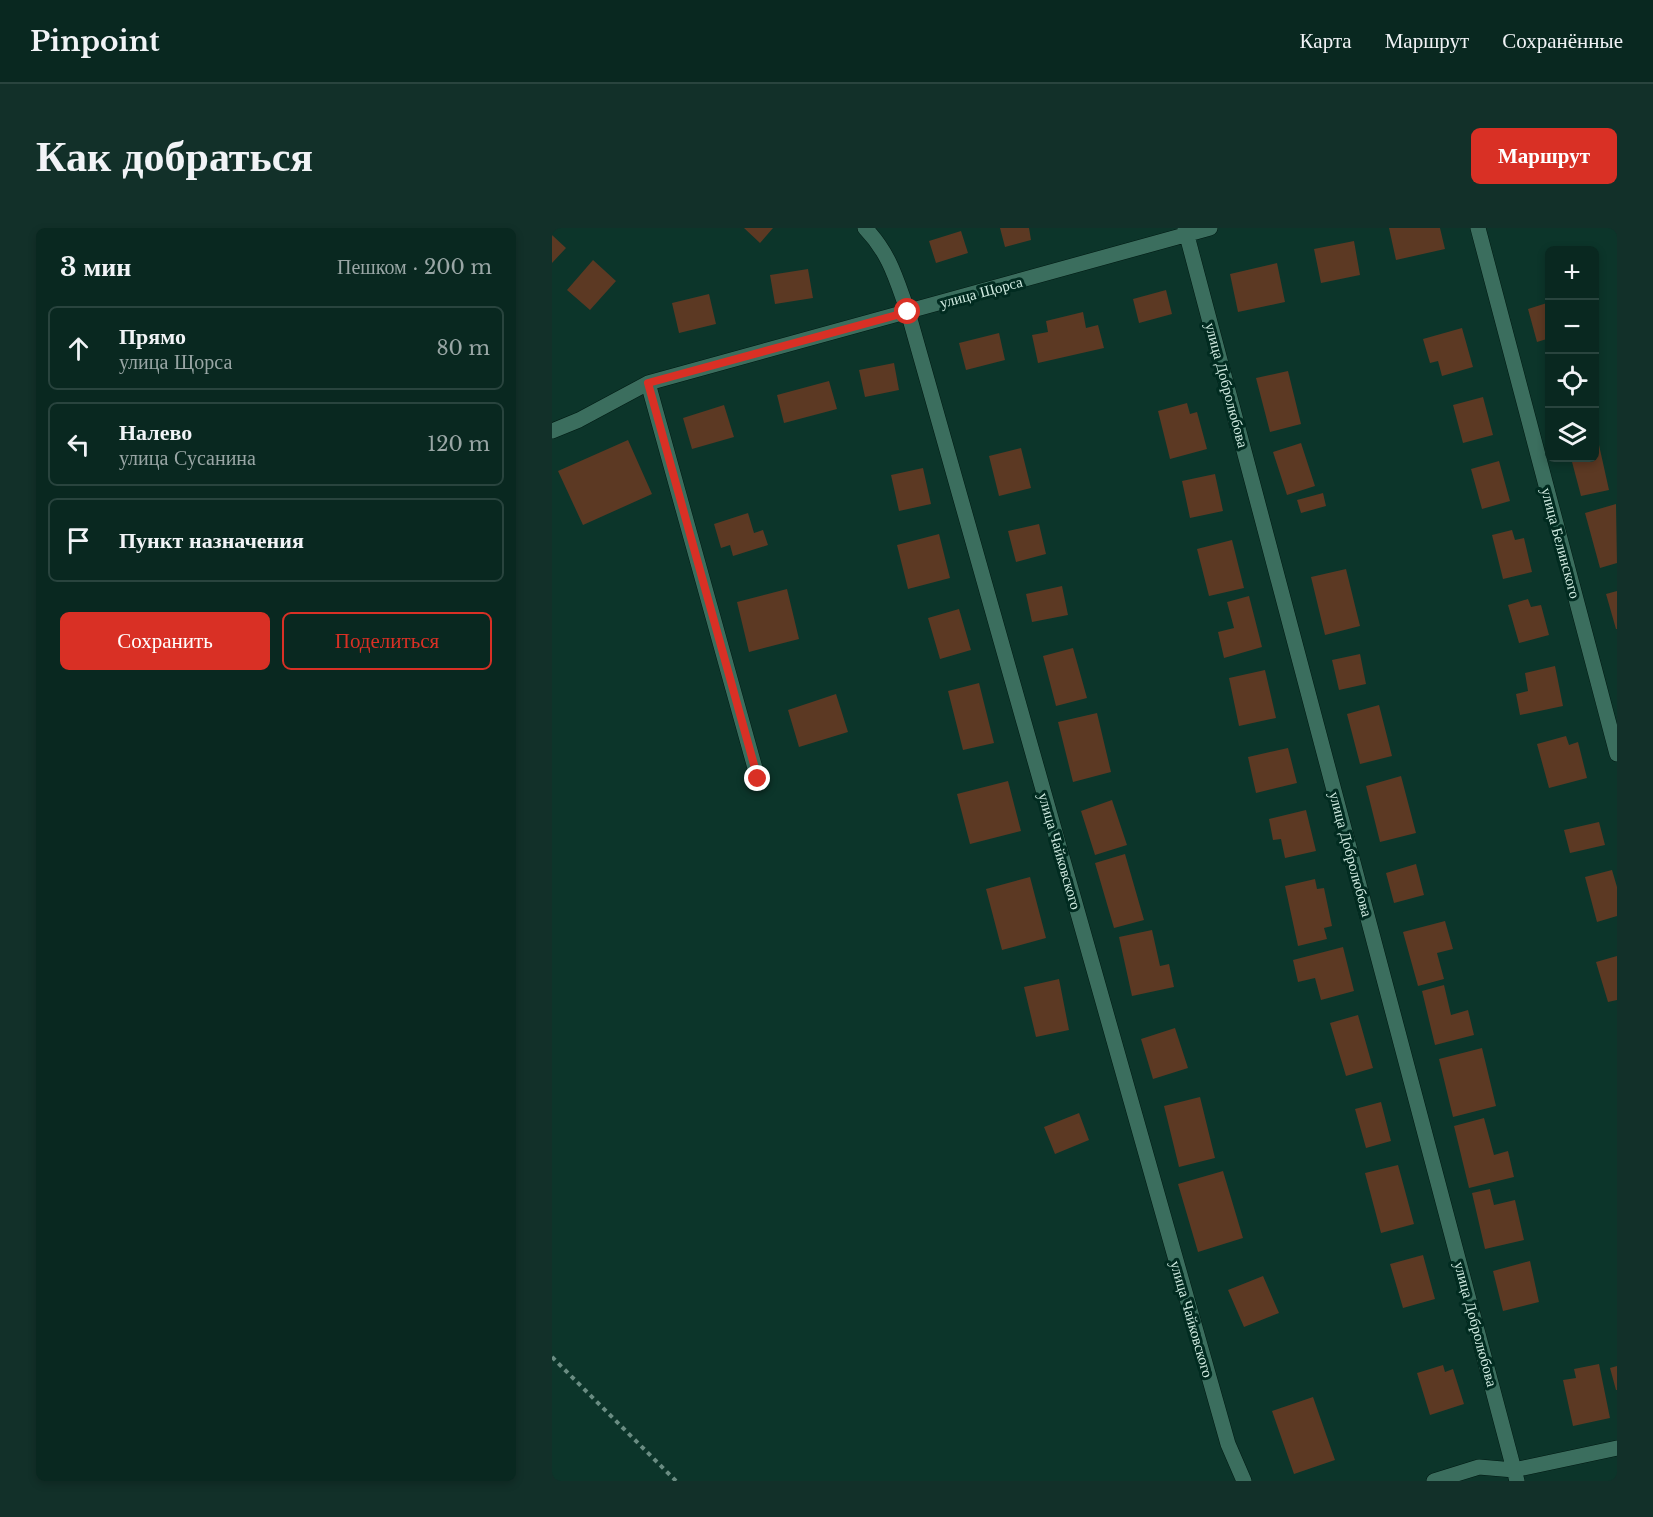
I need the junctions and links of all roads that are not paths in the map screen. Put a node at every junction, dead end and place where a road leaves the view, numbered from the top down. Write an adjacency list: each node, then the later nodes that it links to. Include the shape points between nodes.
1 (865, 228): 5 (street, улица Чайковского, via 888,258)
2 (1210, 228): 4 (street, улица Щорса)
3 (1478, 228): 8 (street, улица Белинского)
4 (1186, 232): 5 (street, улица Щорса); 11 (street, улица Добролюбова)
5 (908, 312): 6 (street, улица Щорса); 12 (street, улица Чайковского, via 1228,1444)
6 (648, 383): 7 (street, улица Щорса); 9 (street)
7 (552, 431)
8 (1617, 754)
9 (758, 779)
10 (1617, 1448): 11 (street)
11 (1516, 1475): 13 (street, via 1479,1467)
12 (1244, 1481)
13 (1434, 1481)

